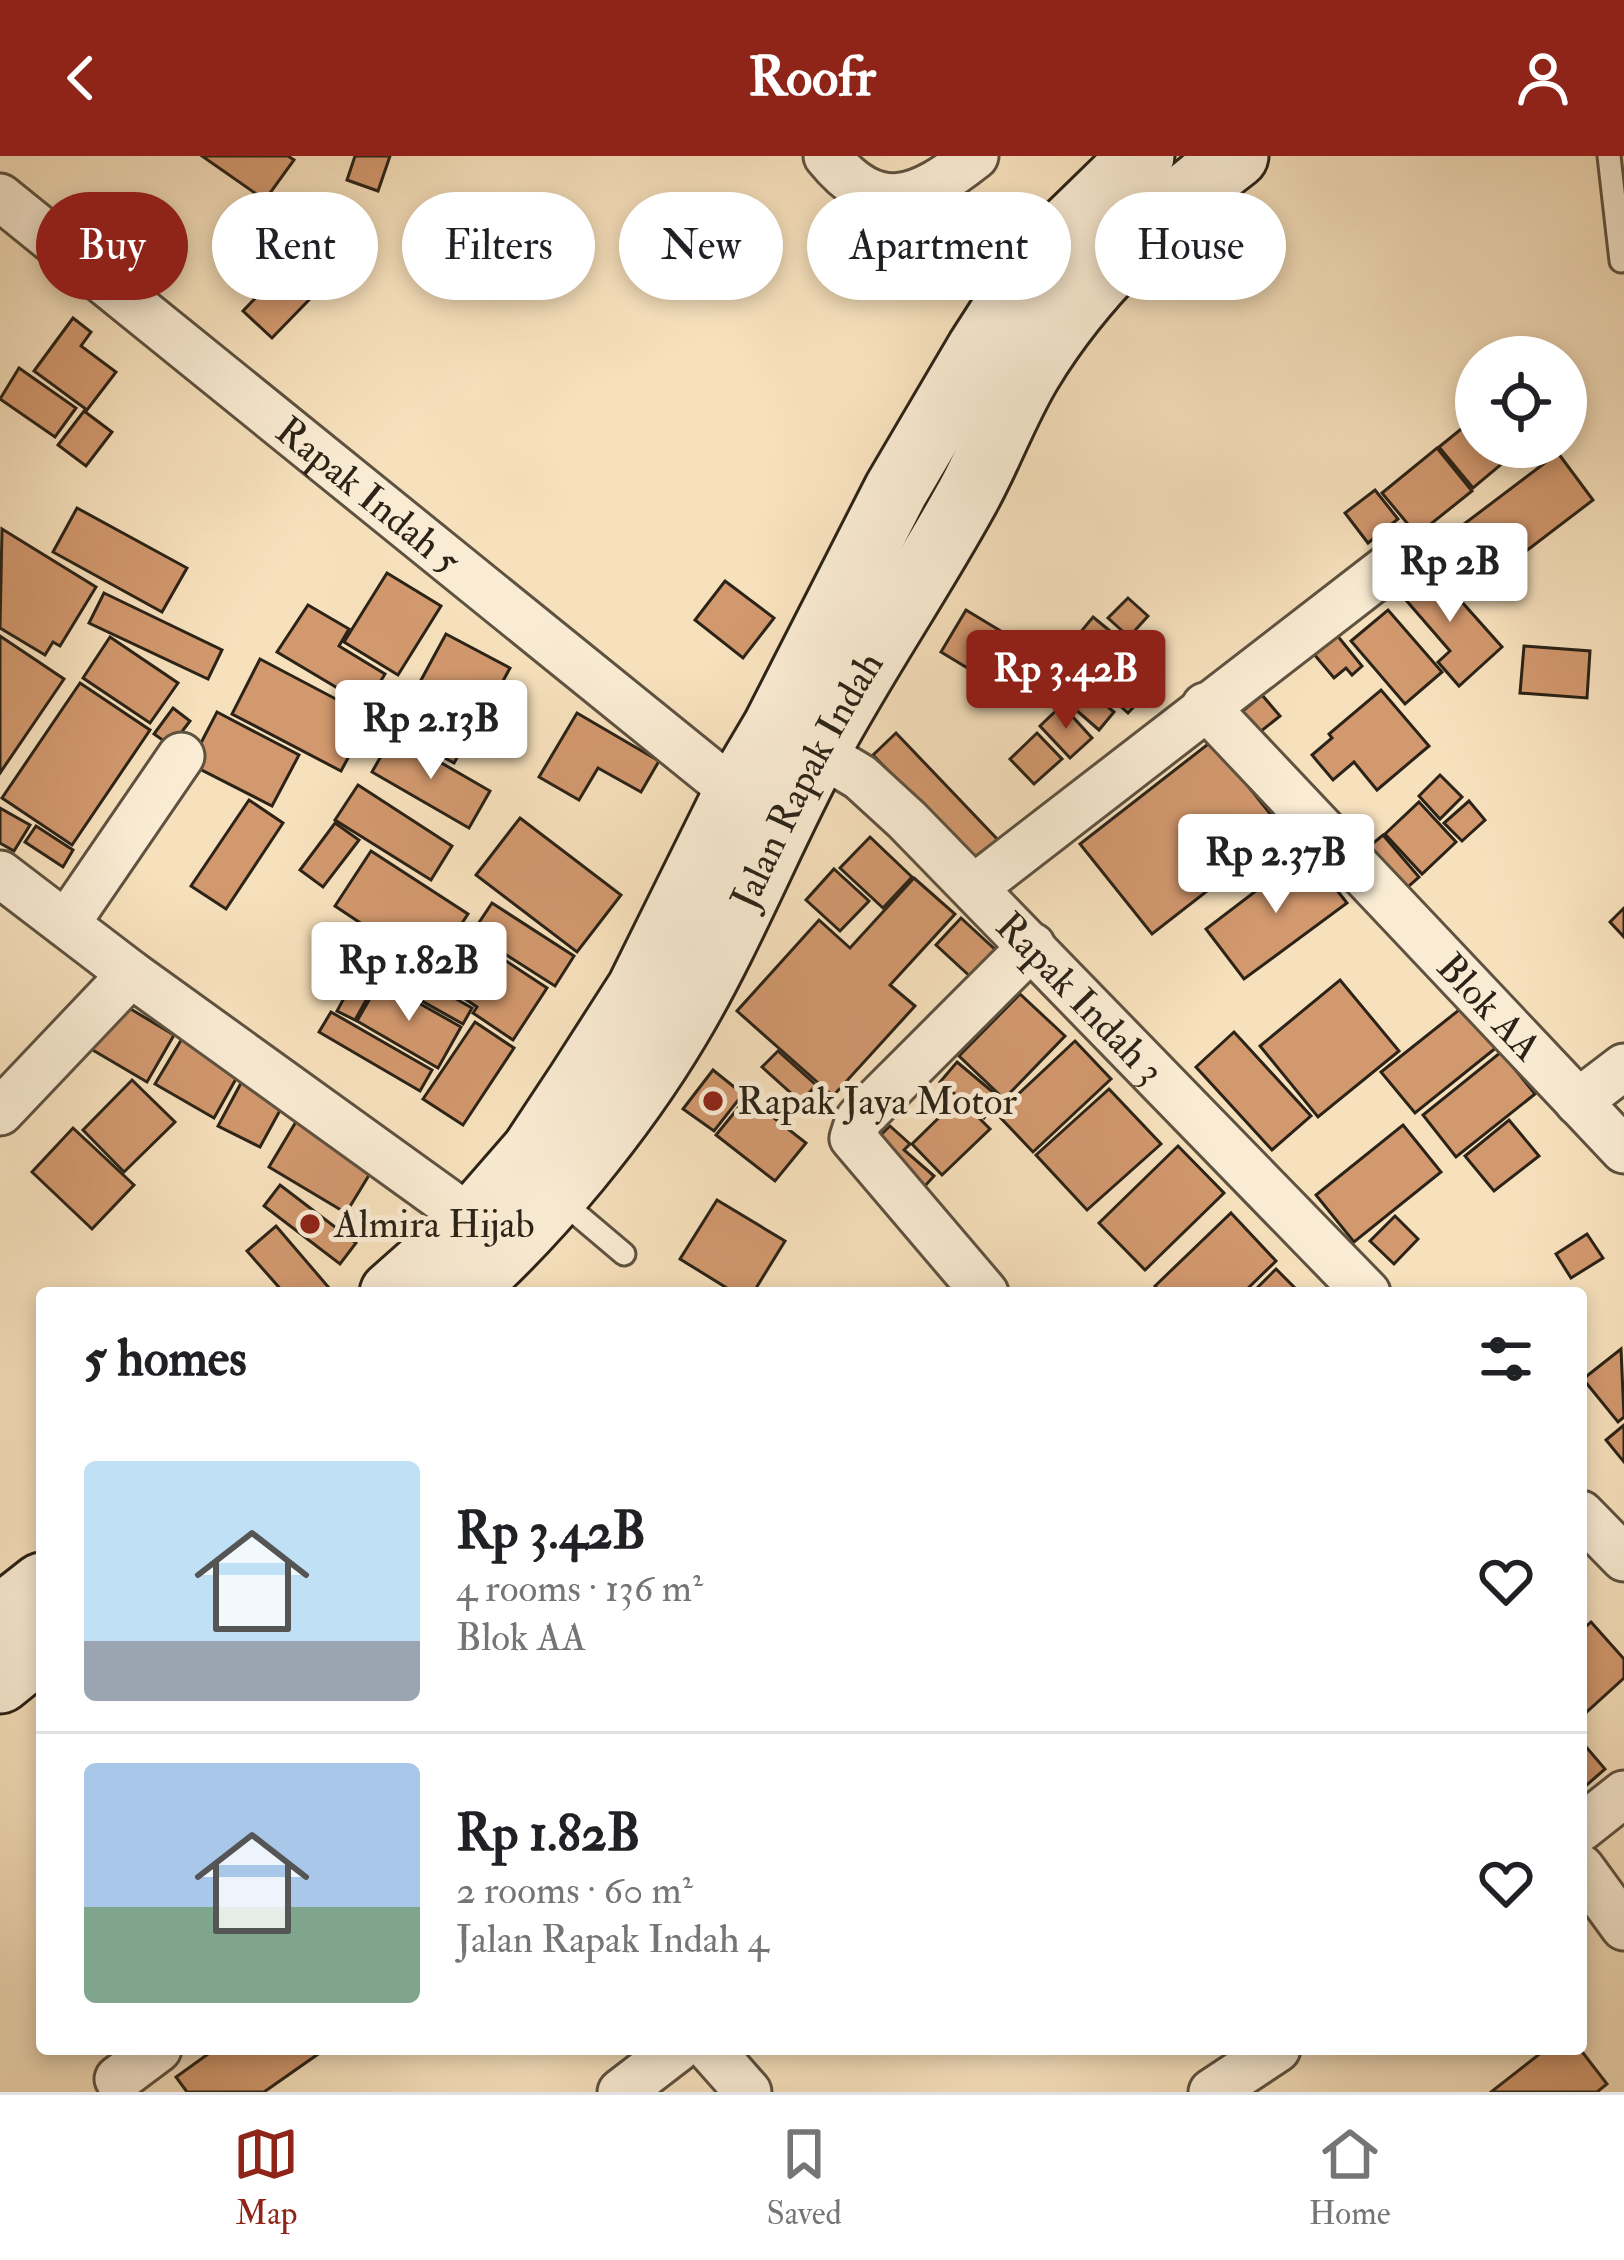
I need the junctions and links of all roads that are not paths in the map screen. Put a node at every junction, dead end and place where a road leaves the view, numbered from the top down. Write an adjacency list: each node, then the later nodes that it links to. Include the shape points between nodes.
1 (827, 156): 2 (street, via 866,195 893,196 944,181)
2 (975, 156)
3 (1142, 156): 10 (main road, Jalan Rapak Indah, via 1066,229 979,349 896,490)
4 (1236, 156): 10 (main road, Jalan Rapak Indah, via 1167,208 1060,324 967,499)
5 (1609, 156): 7 (lane)
6 (0, 197): 12 (street, Rapak Indah 5)
7 (1621, 261)
8 (1398, 560): 9 (street)
9 (1205, 706): 14 (street); 19 (street, Blok AA)
10 (796, 739): 12 (main road, Jalan Rapak Indah); 14 (street, Rapak Indah 3, via 860,777); 22 (main road, Jalan Rapak Indah, via 680,1026)
11 (181, 756): 15 (street)
12 (736, 793): 24 (main road, Jalan Rapak Indah, via 639,989 532,1152)
13 (0, 874): 15 (street)
14 (975, 887): 16 (street, Rapak Indah 3)
15 (66, 924): 17 (street)
16 (1032, 946): 26 (street, via 860,1119 853,1138); 27 (street, Rapak Indah 3)
17 (131, 974): 20 (street); 24 (street)
18 (1624, 1067): 19 (street)
19 (1579, 1102): 21 (street, Blok AA)
20 (0, 1112)
21 (1624, 1150)
22 (554, 1194): 23 (lane); 24 (main road, Jalan Rapak Indah)
23 (624, 1254)
24 (477, 1268): 25 (main road, Jalan Rapak Indah)
25 (412, 1287)
26 (981, 1287)
27 (1361, 1287)
28 (1587, 1520): 29 (street)
29 (1624, 1558)
30 (36, 1590): 31 (main road)
31 (0, 1617)
32 (36, 1652): 33 (main road)
33 (0, 1681)
34 (1624, 1794): 35 (street)
35 (1587, 1823)
36 (1587, 1876): 37 (street)
37 (1624, 1928)
38 (150, 2055): 42 (street)
39 (669, 2055): 43 (street)
40 (715, 2055): 44 (street)
41 (1268, 2055): 45 (street)
42 (118, 2079)
43 (621, 2092)
44 (748, 2092)
45 (1212, 2092)

